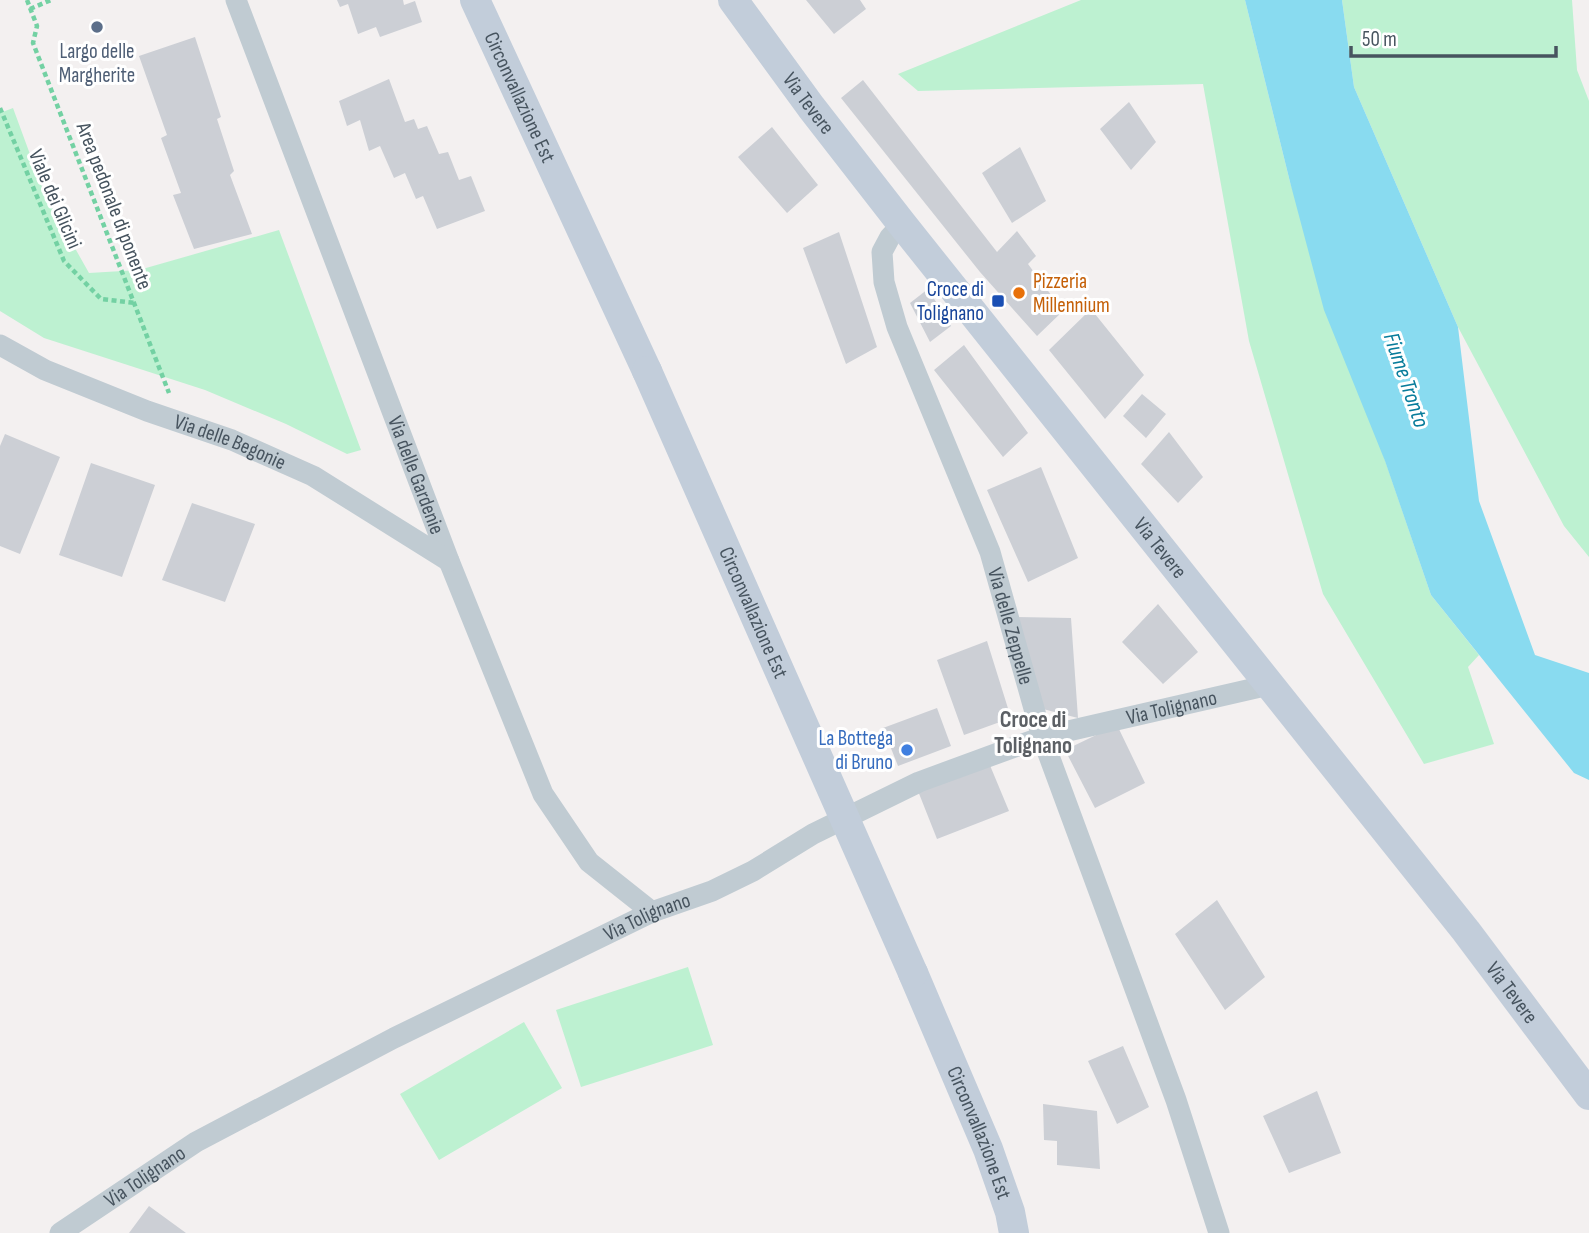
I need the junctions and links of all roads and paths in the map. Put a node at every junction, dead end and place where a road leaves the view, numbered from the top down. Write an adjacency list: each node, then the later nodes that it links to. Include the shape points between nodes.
1 (27, 0): 6 (path, Area pedonale di ponente)
2 (51, 0): 6 (path)
3 (236, 0): 12 (street, Via delle Gardenie)
4 (475, 0): 18 (street, Circonvallazione Est, bridge, via 647,371 912,973 988,1149)
5 (733, 0): 8 (street, Via Tevere)
6 (30, 9): 9 (path, Area pedonale di ponente, via 37,26 33,43)
7 (0, 108): 9 (path, Viale dei Glicini, via 64,261 101,299)
8 (902, 224): 13 (street, Via Tevere); 14 (street, Via delle Zeppelle, via 882,252 884,282 897,327 990,552)
9 (135, 303): 11 (path, Area pedonale di ponente)
10 (0, 345): 11 (street, Via delle Begonie, via 46,370)
11 (181, 423): 12 (street, Via delle Begonie, via 313,476)
12 (449, 561): 15 (street, Via delle Gardenie, via 543,794 589,862)
13 (1269, 685): 14 (street, Via Tolignano); 16 (street, Via Tevere, via 1466,931)
14 (1042, 737): 15 (street, Via Tolignano, via 919,782 712,891); 19 (street, Via delle Zeppelle, via 1176,1100)
15 (652, 912): 17 (street, Via Tolignano, via 394,1038 196,1142)
16 (1589, 1095)
17 (60, 1233)
18 (1014, 1233)
19 (1219, 1233)

